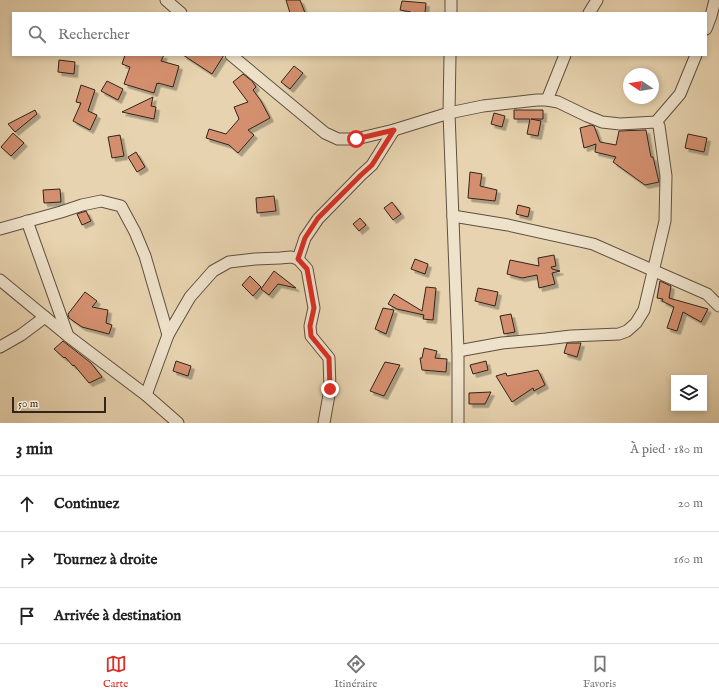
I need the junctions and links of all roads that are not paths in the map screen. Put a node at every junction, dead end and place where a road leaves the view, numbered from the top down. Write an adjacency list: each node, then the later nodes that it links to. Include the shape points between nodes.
1 (166, 0): 5 (street)
2 (451, 0): 6 (street)
3 (597, 0): 7 (street)
4 (715, 0): 8 (street)
5 (180, 12)
6 (450, 12)
7 (590, 12)
8 (707, 26)
9 (232, 56): 16 (street, via 325,133 338,139 356,139)
10 (450, 56): 14 (street)
11 (565, 56): 13 (street)
12 (696, 56): 15 (street, via 680,94)
13 (547, 100): 14 (street, via 483,106); 15 (street, via 558,102 602,122)
14 (449, 113): 16 (street); 17 (street)
15 (656, 122): 21 (street, via 659,126 666,176 665,221)
16 (394, 130): 20 (street, via 372,165 318,218 305,238)
17 (453, 216): 21 (street, via 593,244); 28 (street)
18 (27, 221): 19 (street); 25 (street, via 101,201 121,206 145,256); 26 (street)
19 (0, 229)
20 (298, 259): 25 (street, via 291,257 229,262 213,271 190,297); 31 (street, via 307,269 310,282 314,308 310,326 311,336 329,358 330,389)
21 (654, 270): 23 (street, via 707,294); 28 (street, via 644,310 627,331 619,334 502,343)
22 (0, 280): 24 (street)
23 (719, 306)
24 (45, 317): 26 (street); 27 (street)
25 (168, 335): 29 (street)
26 (68, 336): 29 (street)
27 (0, 347)
28 (458, 351): 32 (street)
29 (146, 396): 30 (street)
30 (178, 423)
31 (324, 423)
32 (458, 423)

